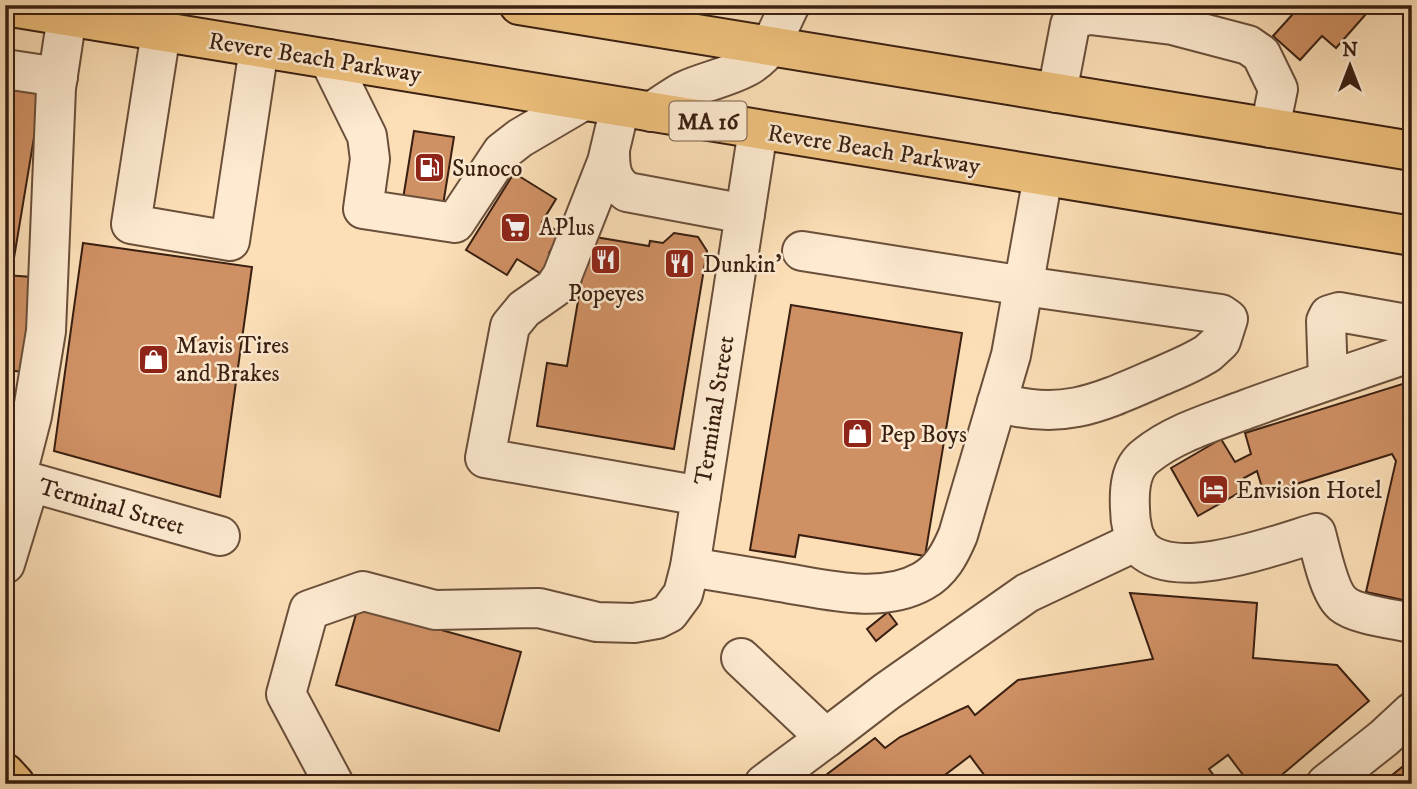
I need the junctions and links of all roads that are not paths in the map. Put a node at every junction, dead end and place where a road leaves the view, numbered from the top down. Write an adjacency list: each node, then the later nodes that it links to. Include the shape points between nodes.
1 (519, 5): 5 (main road)
2 (790, 5): 7 (street)
3 (5, 6): 4 (main road, Revere Beach Parkway / MA 16)
4 (67, 16): 6 (main road, Revere Beach Parkway / MA 16); 11 (street)
5 (654, 16): 7 (main road)
6 (161, 32): 8 (main road, Revere Beach Parkway / MA 16); 8 (street, via 131,224 180,233 230,241)
7 (770, 46): 12 (main road); 14 (street, via 739,71)
8 (259, 48): 9 (main road, Revere Beach Parkway / MA 16)
9 (329, 59): 13 (main road, Revere Beach Parkway / MA 16); 13 (street, via 367,136 370,159 363,209 455,223 502,152)
10 (5, 69): 11 (street)
11 (58, 77): 28 (street, via 48,320)
12 (1057, 93): 15 (main road); 15 (street, via 1070,24 1079,17 1172,24 1248,45 1261,54 1278,89)
13 (583, 101): 14 (main road, Revere Beach Parkway / MA 16)
14 (636, 109): 16 (main road, Revere Beach Parkway / MA 16); 17 (street)
15 (1270, 128): 18 (main road)
16 (758, 130): 19 (main road, Revere Beach Parkway / MA 16); 20 (street, Terminal Street)
17 (610, 151): 20 (street, via 612,175 627,192); 29 (street, via 562,276 510,326 485,458)
18 (1412, 151)
19 (1043, 176): 21 (main road, Revere Beach Parkway / MA 16); 23 (street)
20 (745, 214): 29 (street, Terminal Street)
21 (1412, 236)
22 (802, 251): 23 (street)
23 (1024, 286): 27 (street); 27 (street, via 1221,314 1228,320 1227,326 1216,347 1200,358 1098,404 1048,410)
24 (1412, 325): 26 (street, via 1339,312 1329,315 1325,321)
25 (1412, 352): 26 (street)
26 (1328, 380): 31 (street, via 1218,420 1148,454 1135,467 1130,489)
27 (998, 402): 33 (street, via 952,550 921,582 890,591 856,593)
28 (17, 478): 30 (street, Terminal Street); 32 (street)
29 (691, 494): 33 (street, Terminal Street)
30 (220, 536)
31 (1137, 541): 34 (street, via 1143,550 1165,559 1213,562 1316,533 1342,604); 37 (street, via 1027,593)
32 (5, 564)
33 (690, 567): 40 (street, Terminal Street, via 683,594 669,613 634,623 597,622 539,608 435,610 363,591 309,610 286,694)
34 (1412, 623)
35 (741, 658): 37 (street)
36 (1412, 712): 42 (street)
37 (826, 738): 41 (street)
38 (5, 773): 39 (main road)
39 (15, 784)
40 (334, 784)
41 (764, 784)
42 (1326, 784)

